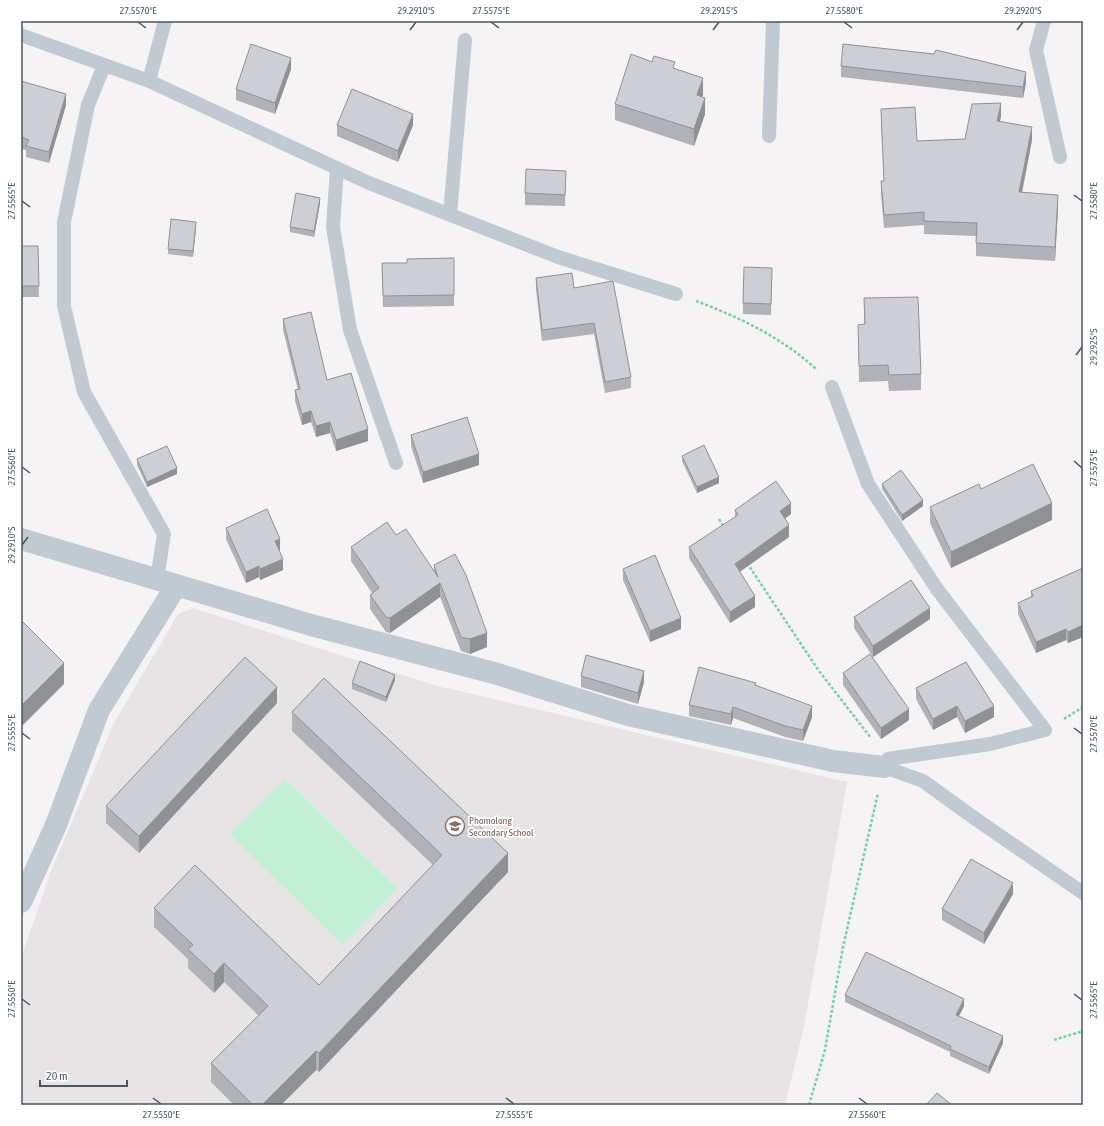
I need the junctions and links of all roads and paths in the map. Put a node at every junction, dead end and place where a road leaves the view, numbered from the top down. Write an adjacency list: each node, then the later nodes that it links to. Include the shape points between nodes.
1 (165, 21): 7 (lane)
2 (773, 21): 8 (lane)
3 (1044, 21): 9 (lane, via 1036,50)
4 (21, 35): 6 (lane)
5 (465, 40): 11 (lane)
6 (104, 66): 7 (lane); 19 (lane, via 88,105 64,222 64,306 84,392 164,534)
7 (149, 81): 10 (lane)
8 (769, 136)
9 (1060, 157)
10 (337, 168): 11 (lane); 14 (lane, via 333,227 350,330)
11 (450, 214): 12 (lane, via 558,257)
12 (676, 294): 13 (path, via 720,310 770,336 800,354)
13 (832, 387): 20 (lane, via 868,484 936,589 1045,730 990,744)
14 (396, 463)
15 (719, 519): 16 (path)
16 (726, 531)
17 (21, 539): 19 (street)
18 (746, 561): 20 (path, via 819,671)
19 (167, 582): 20 (street, via 311,625 494,673 628,715 833,761); 22 (street, via 99,710 56,825)
20 (886, 763): 21 (lane, via 923,781); 25 (path, via 843,947 826,1050)
21 (1083, 893)
22 (21, 902)
23 (1083, 1030): 24 (path)
24 (1054, 1040)
25 (809, 1105)

